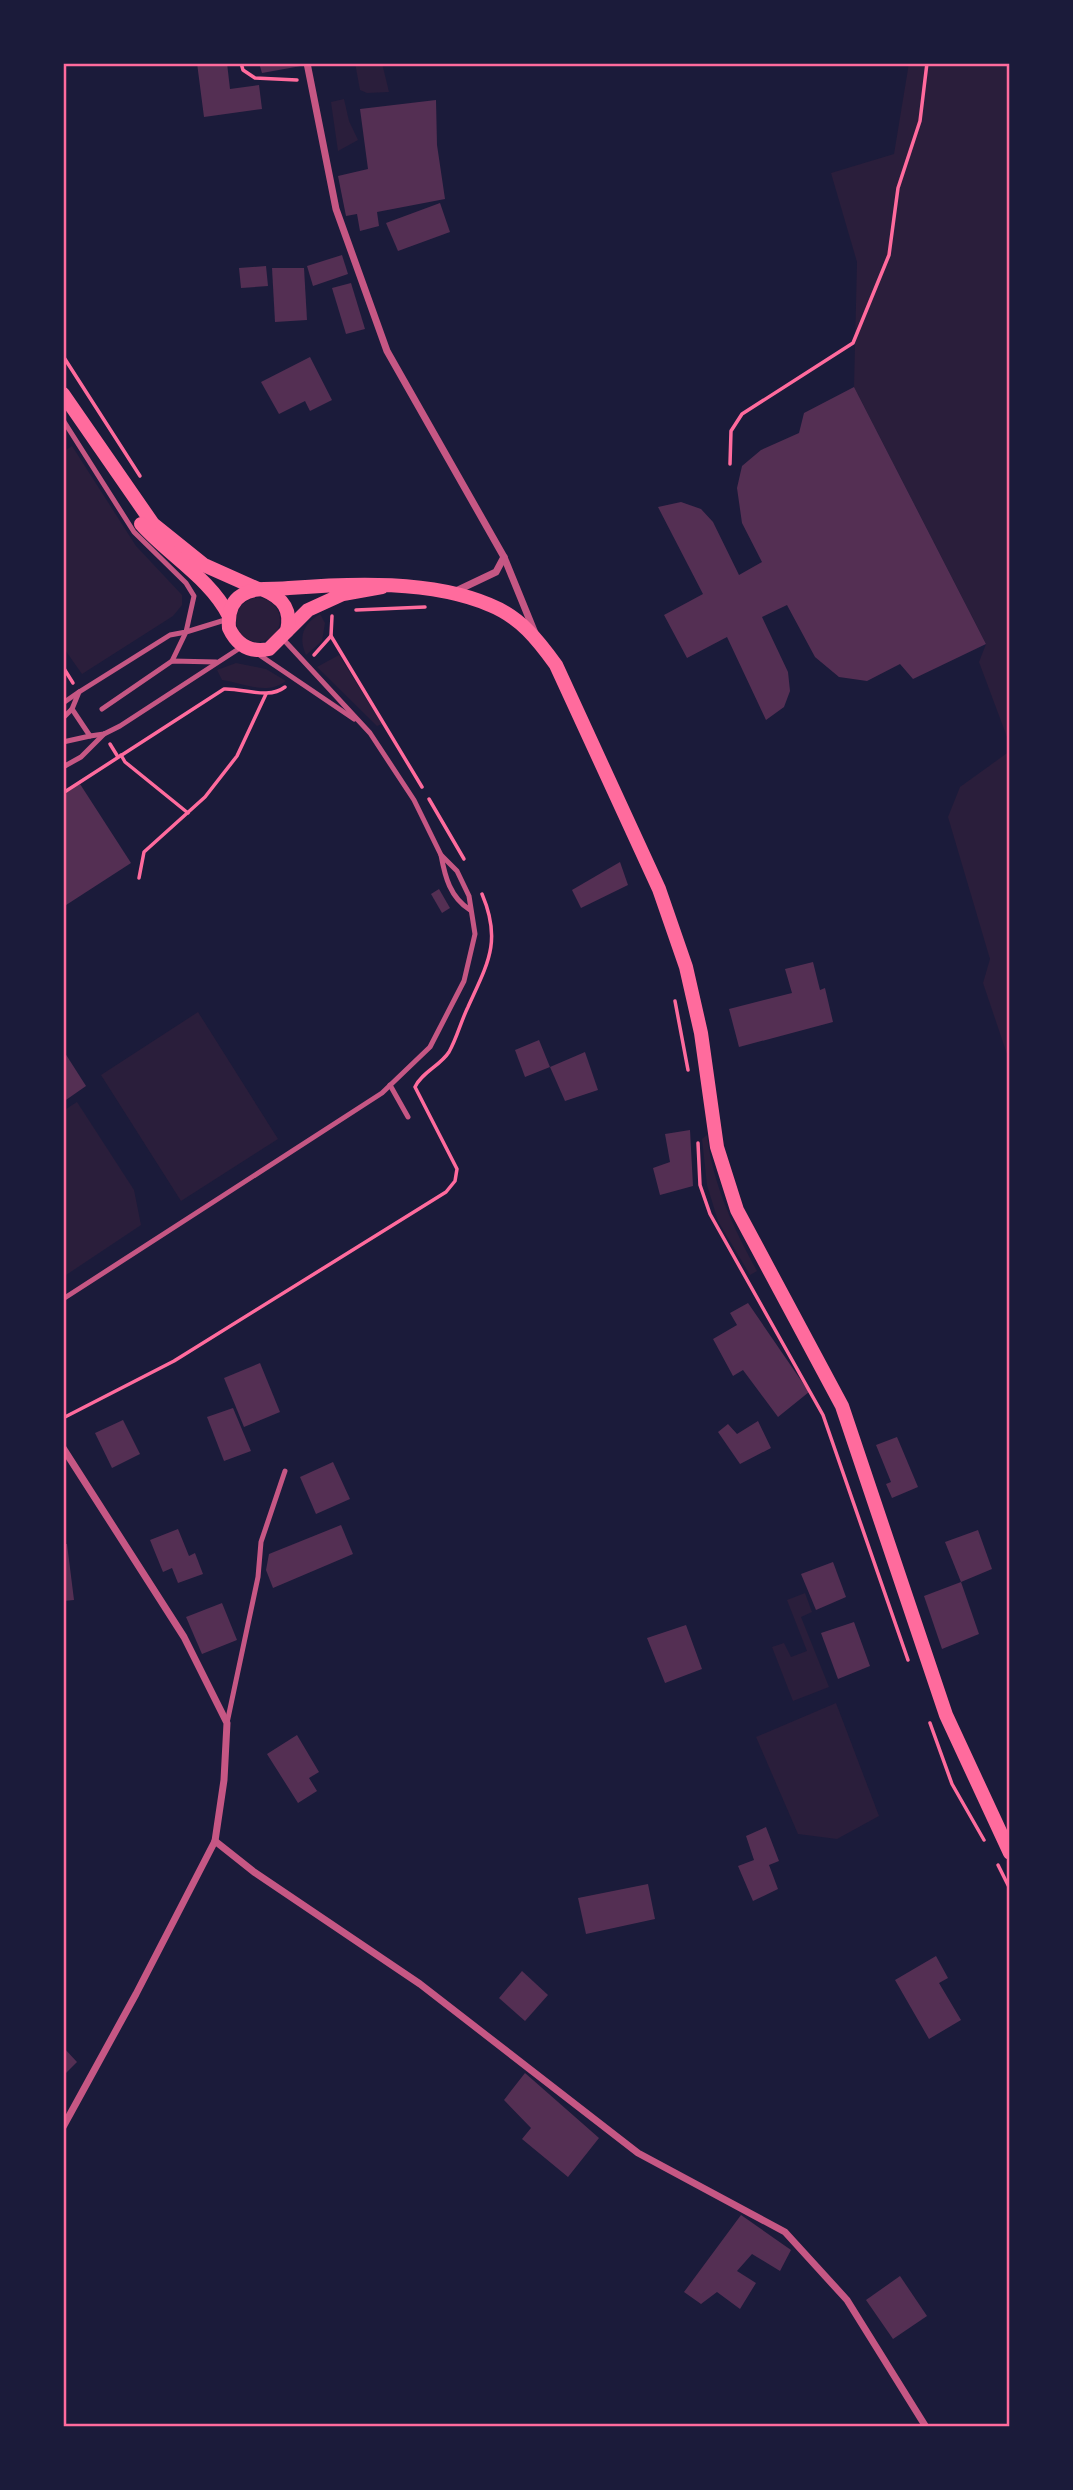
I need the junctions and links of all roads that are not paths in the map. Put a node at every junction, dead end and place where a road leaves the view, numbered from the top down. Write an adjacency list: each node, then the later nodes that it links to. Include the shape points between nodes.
1 (307, 63): 5 (street, via 336,209 387,351)
2 (63, 394): 7 (main road, via 153,524 204,565)
3 (63, 406): 9 (main road, via 141,523 216,596)
4 (63, 420): 10 (lane, via 134,532 191,589 194,605)
5 (504, 557): 8 (street, via 496,572); 12 (street)
6 (382, 587): 7 (main road); 8 (main road); 11 (main road, via 343,594 324,603 302,615)
7 (261, 590): 9 (main road, via 236,600); 11 (main road, via 284,603 288,612)
8 (453, 592): 12 (main road, via 511,615)
9 (229, 617): 10 (lane); 13 (main road, via 234,638)
10 (186, 632): 15 (lane); 16 (lane, via 170,635)
11 (285, 636): 13 (main road, via 270,649); 21 (lane)
12 (536, 637): 35 (main road, via 556,665 659,889 685,967 701,1033 717,1147 737,1210 842,1406 946,1715)
13 (248, 648): 14 (lane); 21 (lane)
14 (226, 659): 15 (lane); 22 (lane)
15 (172, 661): 19 (lane)
16 (79, 692): 17 (lane); 18 (lane)
17 (63, 703)
18 (72, 709): 20 (lane); 23 (lane)
19 (102, 709)
20 (63, 718)
21 (360, 722): 26 (lane, via 414,800)
22 (104, 734): 23 (lane); 25 (lane)
23 (90, 736): 24 (lane)
24 (63, 741)
25 (63, 767)
26 (441, 855): 27 (lane, via 457,871); 27 (lane, via 445,878 458,903)
27 (470, 910): 28 (lane, via 473,954 448,1017 430,1047)
28 (390, 1085): 29 (lane); 30 (lane)
29 (408, 1117)
30 (63, 1299)
31 (63, 1448): 33 (street, via 184,1637)
32 (285, 1471): 33 (lane, via 261,1542 258,1577)
33 (227, 1723): 34 (street)
34 (215, 1841): 36 (street); 37 (street, via 420,1983 638,2153 785,2232 847,2300)
35 (1010, 1853)
36 (63, 2127)
37 (926, 2427)

